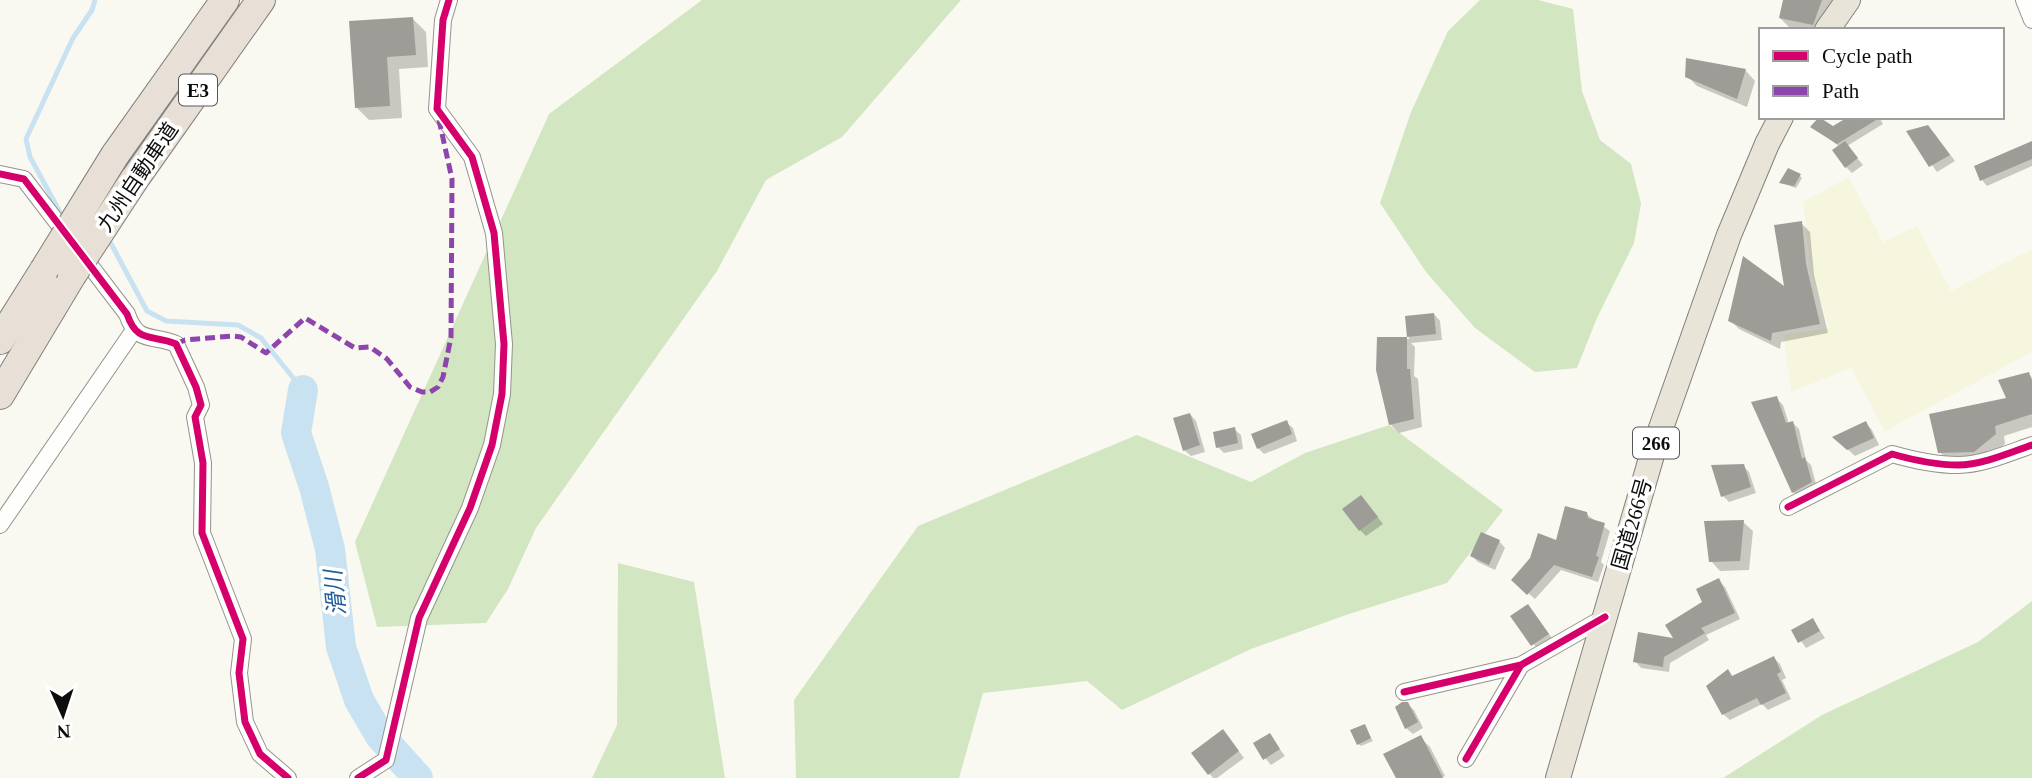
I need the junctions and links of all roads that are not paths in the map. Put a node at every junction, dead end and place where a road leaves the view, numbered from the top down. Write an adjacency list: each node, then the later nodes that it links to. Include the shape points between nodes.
1 (225, 0): 11 (highway, 九州自動車道 / E3, bridge, via 115,155)
2 (261, 0): 12 (highway, 九州自動車道 / E3, bridge, via 134,180)
3 (449, 0): 20 (street, via 443,20 437,109 472,157 494,233 502,394 492,445 470,508 419,618 386,760)
4 (1847, 0): 7 (highway)
5 (2024, 0): 6 (street)
6 (2032, 20)
7 (1828, 28)
8 (1780, 119): 16 (highway, 国道266号 / 266, via 1716,272 1654,448)
9 (0, 174): 10 (street, via 24,178 127,314)
10 (134, 330): 15 (street); 19 (street, via 176,344 196,387 201,405 195,417 203,463 202,533 243,639 239,673 245,722 260,754)
11 (0, 340)
12 (0, 395)
13 (2032, 445): 14 (street, via 1959,465 1892,454)
14 (1788, 507)
15 (0, 526)
16 (1605, 617): 17 (street); 21 (highway, 国道266号 / 266)
17 (1521, 665): 17 (street, via 1493,716 1466,758 1473,747); 18 (street)
18 (1404, 692)
19 (288, 778)
20 (358, 778)
21 (1558, 778)

